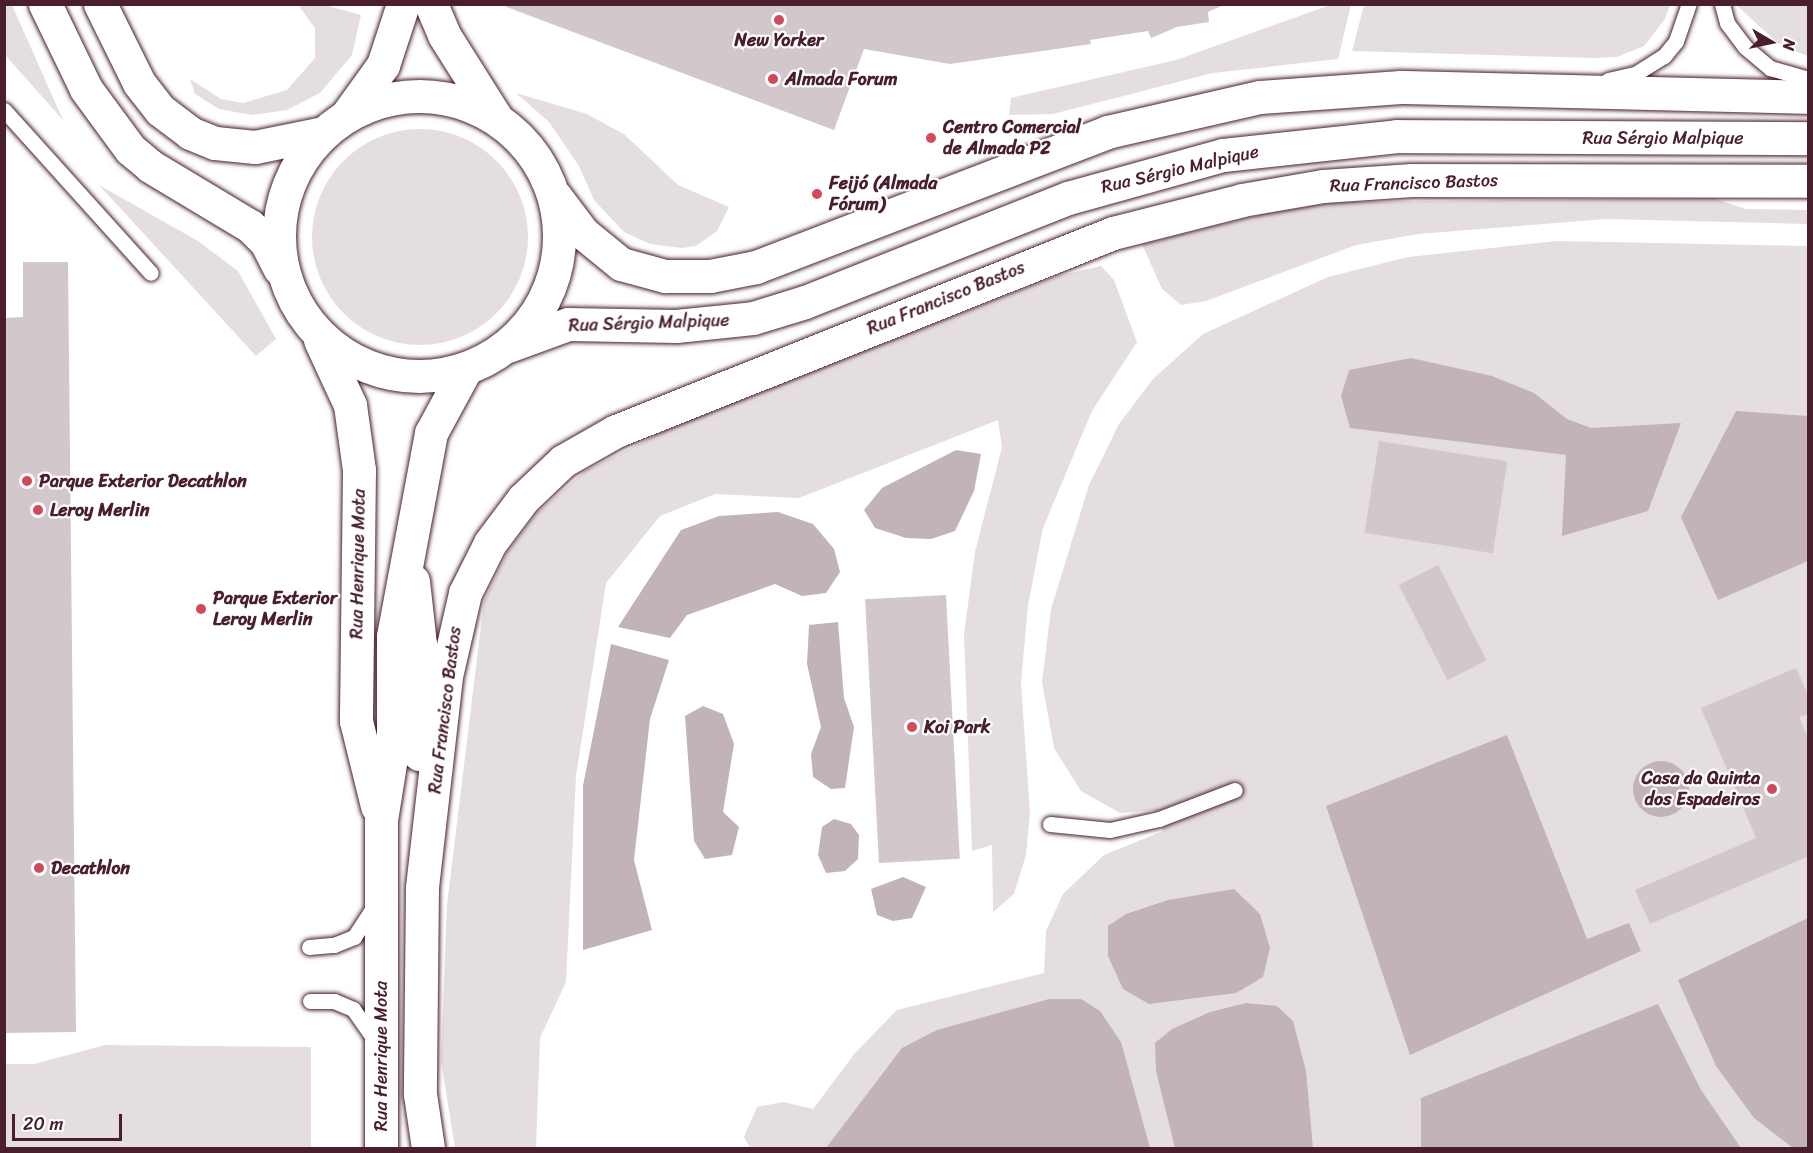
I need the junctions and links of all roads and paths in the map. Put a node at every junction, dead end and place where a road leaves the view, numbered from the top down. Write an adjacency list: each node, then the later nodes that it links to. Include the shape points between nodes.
1 (45, 4): 17 (main road, via 67,57 106,121 150,166 250,226 266,242)
2 (100, 4): 12 (main road, via 139,82 160,110 190,133 215,143 255,147)
3 (403, 4): 12 (main road, via 383,65)
4 (431, 4): 11 (main road, via 444,35)
5 (1689, 4): 8 (lane, via 1670,49 1635,74 1596,82)
6 (1722, 4): 7 (lane, via 1727,23 1753,54 1770,68)
7 (1809, 79)
8 (1484, 88): 9 (main road, via 1630,96); 15 (main road, via 1301,92 1168,116 1065,146 756,267 710,276 665,276 621,264 583,233)
9 (1809, 97)
10 (4, 110): 16 (lane)
11 (497, 118): 12 (main road, via 461,101 422,95 383,100); 15 (main road, via 533,152)
12 (335, 125): 17 (main road, via 298,165 283,202 279,242)
13 (1809, 138): 19 (main road, Rua Sérgio Malpique, via 1397,136 1264,149 1108,184 805,303 753,318 676,326 568,324)
14 (1809, 181): 25 (main road, Rua Francisco Bastos, via 1412,180 1323,186 1242,200 1113,233 616,431 563,461 523,499 490,543 465,593 446,676)
15 (555, 196): 19 (main road, via 560,251 543,304)
16 (151, 273)
17 (286, 281): 18 (main road)
18 (305, 318): 20 (main road, via 336,351 376,371 421,378); 23 (main road, Rua Henrique Mota, via 340,376 354,431 359,470 356,721)
19 (508, 346): 20 (main road)
20 (465, 370): 21 (main road, Rua Henrique Mota, via 432,433)
21 (410, 548): 23 (main road, Rua Henrique Mota, via 393,636 393,745); 25 (main road, via 420,644)
22 (1235, 790): 24 (lane, via 1159,819 1110,830)
23 (381, 820): 26 (main road, Rua Henrique Mota)
24 (1050, 824)
25 (422, 887): 31 (main road, via 420,1094)
26 (381, 890): 27 (lane, via 369,919 354,937 334,945); 29 (main road, Rua Henrique Mota)
27 (309, 947)
28 (310, 1000): 29 (lane, via 334,1001 353,1009 367,1024)
29 (381, 1056): 30 (main road, Rua Henrique Mota)
30 (381, 1149)
31 (428, 1149)

